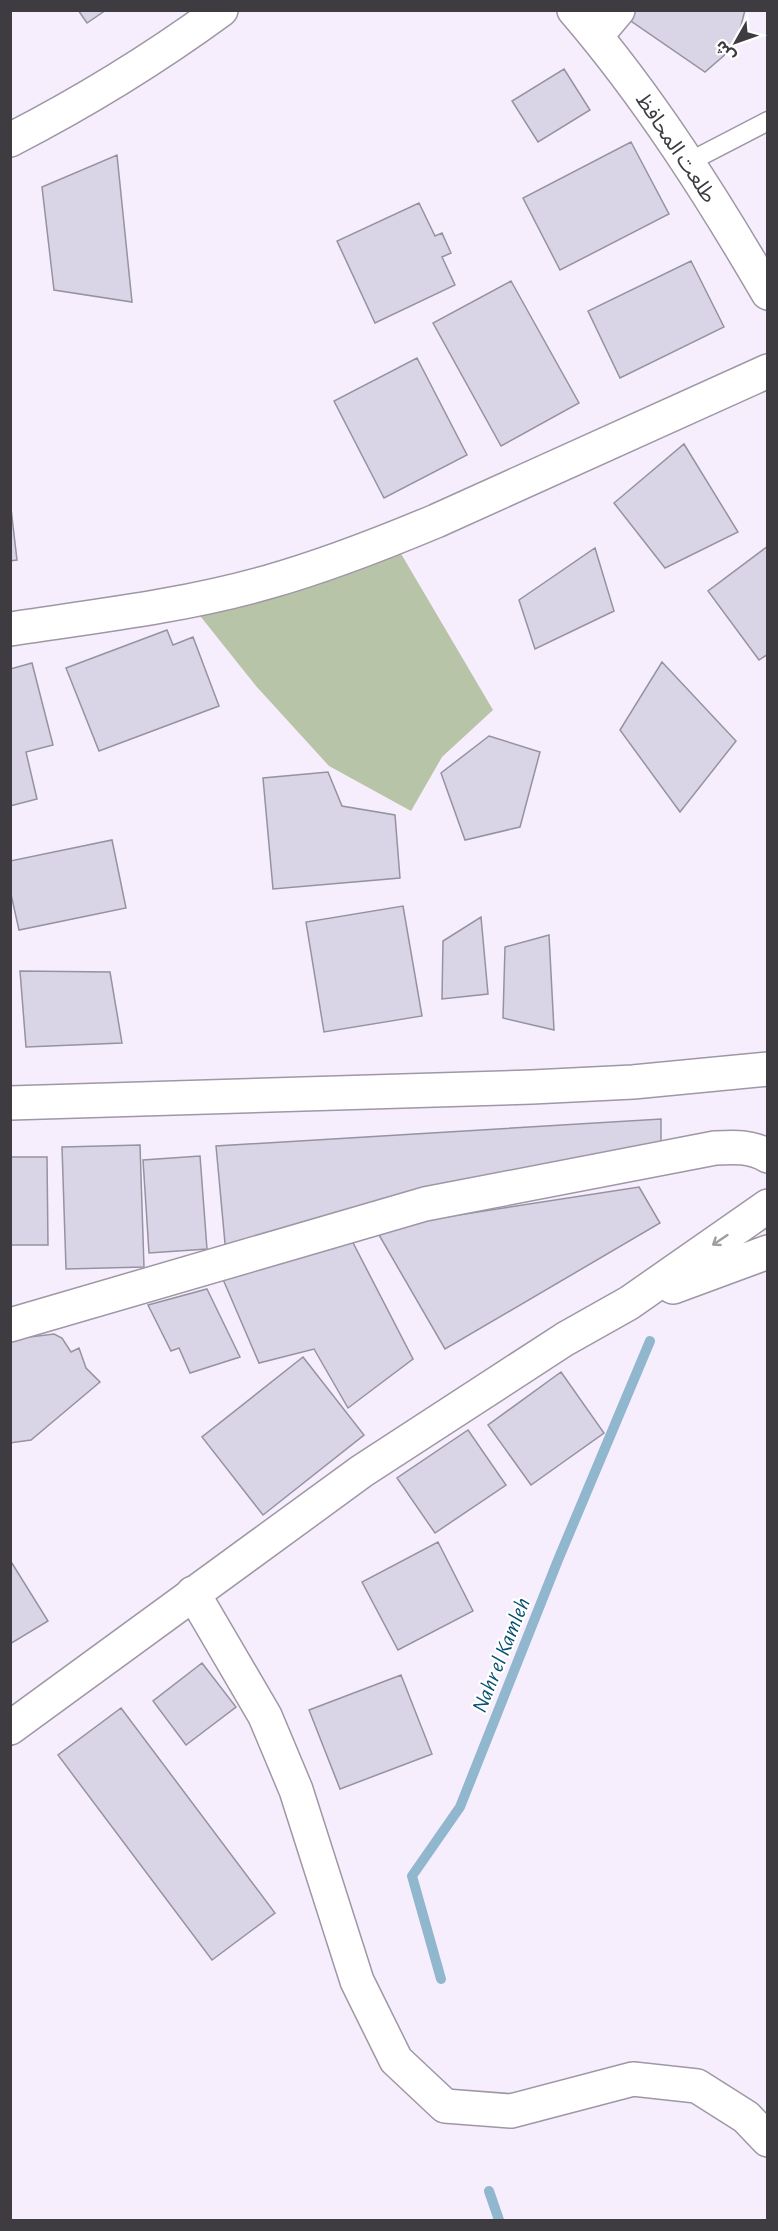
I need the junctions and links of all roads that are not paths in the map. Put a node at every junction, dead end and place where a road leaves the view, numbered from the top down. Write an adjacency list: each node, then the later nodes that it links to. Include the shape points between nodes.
1 (221, 10): 6 (street, via 133,71)
2 (574, 10): 4 (street, طلعت المحافظ)
3 (618, 10): 4 (street)
4 (596, 36): 7 (street, طلعت المحافظ)
5 (768, 121): 7 (lane)
6 (10, 140)
7 (687, 163): 8 (street, طلعت المحافظ)
8 (768, 293)
9 (768, 371): 10 (street, via 386,542 267,582 141,610)
10 (10, 629)
11 (765, 1071): 12 (street, via 532,1088)
12 (10, 1103)
13 (768, 1156): 17 (street, via 754,1149 715,1148 446,1199)
14 (768, 1206): 16 (street, one-way to 16)
15 (768, 1252): 16 (street)
16 (629, 1302): 18 (street, via 362,1471)
17 (10, 1325)
18 (193, 1593): 19 (street); 20 (street, via 266,1716 296,1790 357,1981 396,2060 445,2106 467,2108 511,2111 633,2079 697,2086 746,2117)
19 (10, 1728)
20 (768, 2140)

